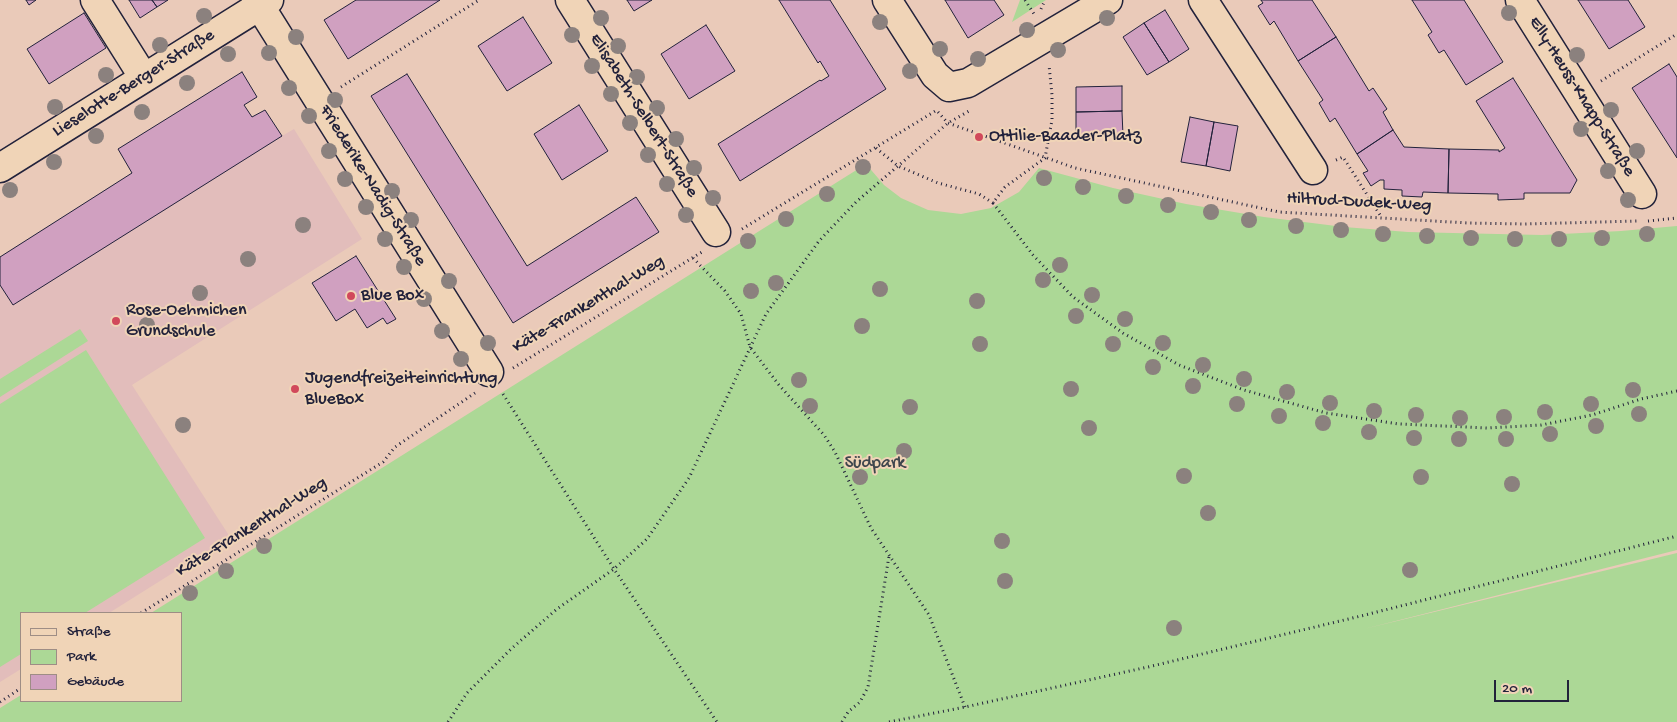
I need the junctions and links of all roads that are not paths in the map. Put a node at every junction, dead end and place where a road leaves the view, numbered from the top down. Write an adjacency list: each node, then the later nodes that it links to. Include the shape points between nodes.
1 (95, 0): 8 (street)
2 (570, 0): 12 (street, Elisabeth-Selbert-Straße)
3 (888, 0): 4 (street, via 935,75 943,99)
4 (1108, 0)
5 (1203, 0): 10 (street)
6 (1520, 0): 11 (street, Elly-Heuss-Knapp-Straße)
7 (262, 2): 8 (street, Lieselotte-Berger-Straße); 13 (street, Friederike-Nadig-Straße, via 319,101)
8 (144, 78): 9 (street, Lieselotte-Berger-Straße)
9 (0, 168)
10 (1313, 170)
11 (1642, 194)
12 (720, 238)
13 (494, 380)

